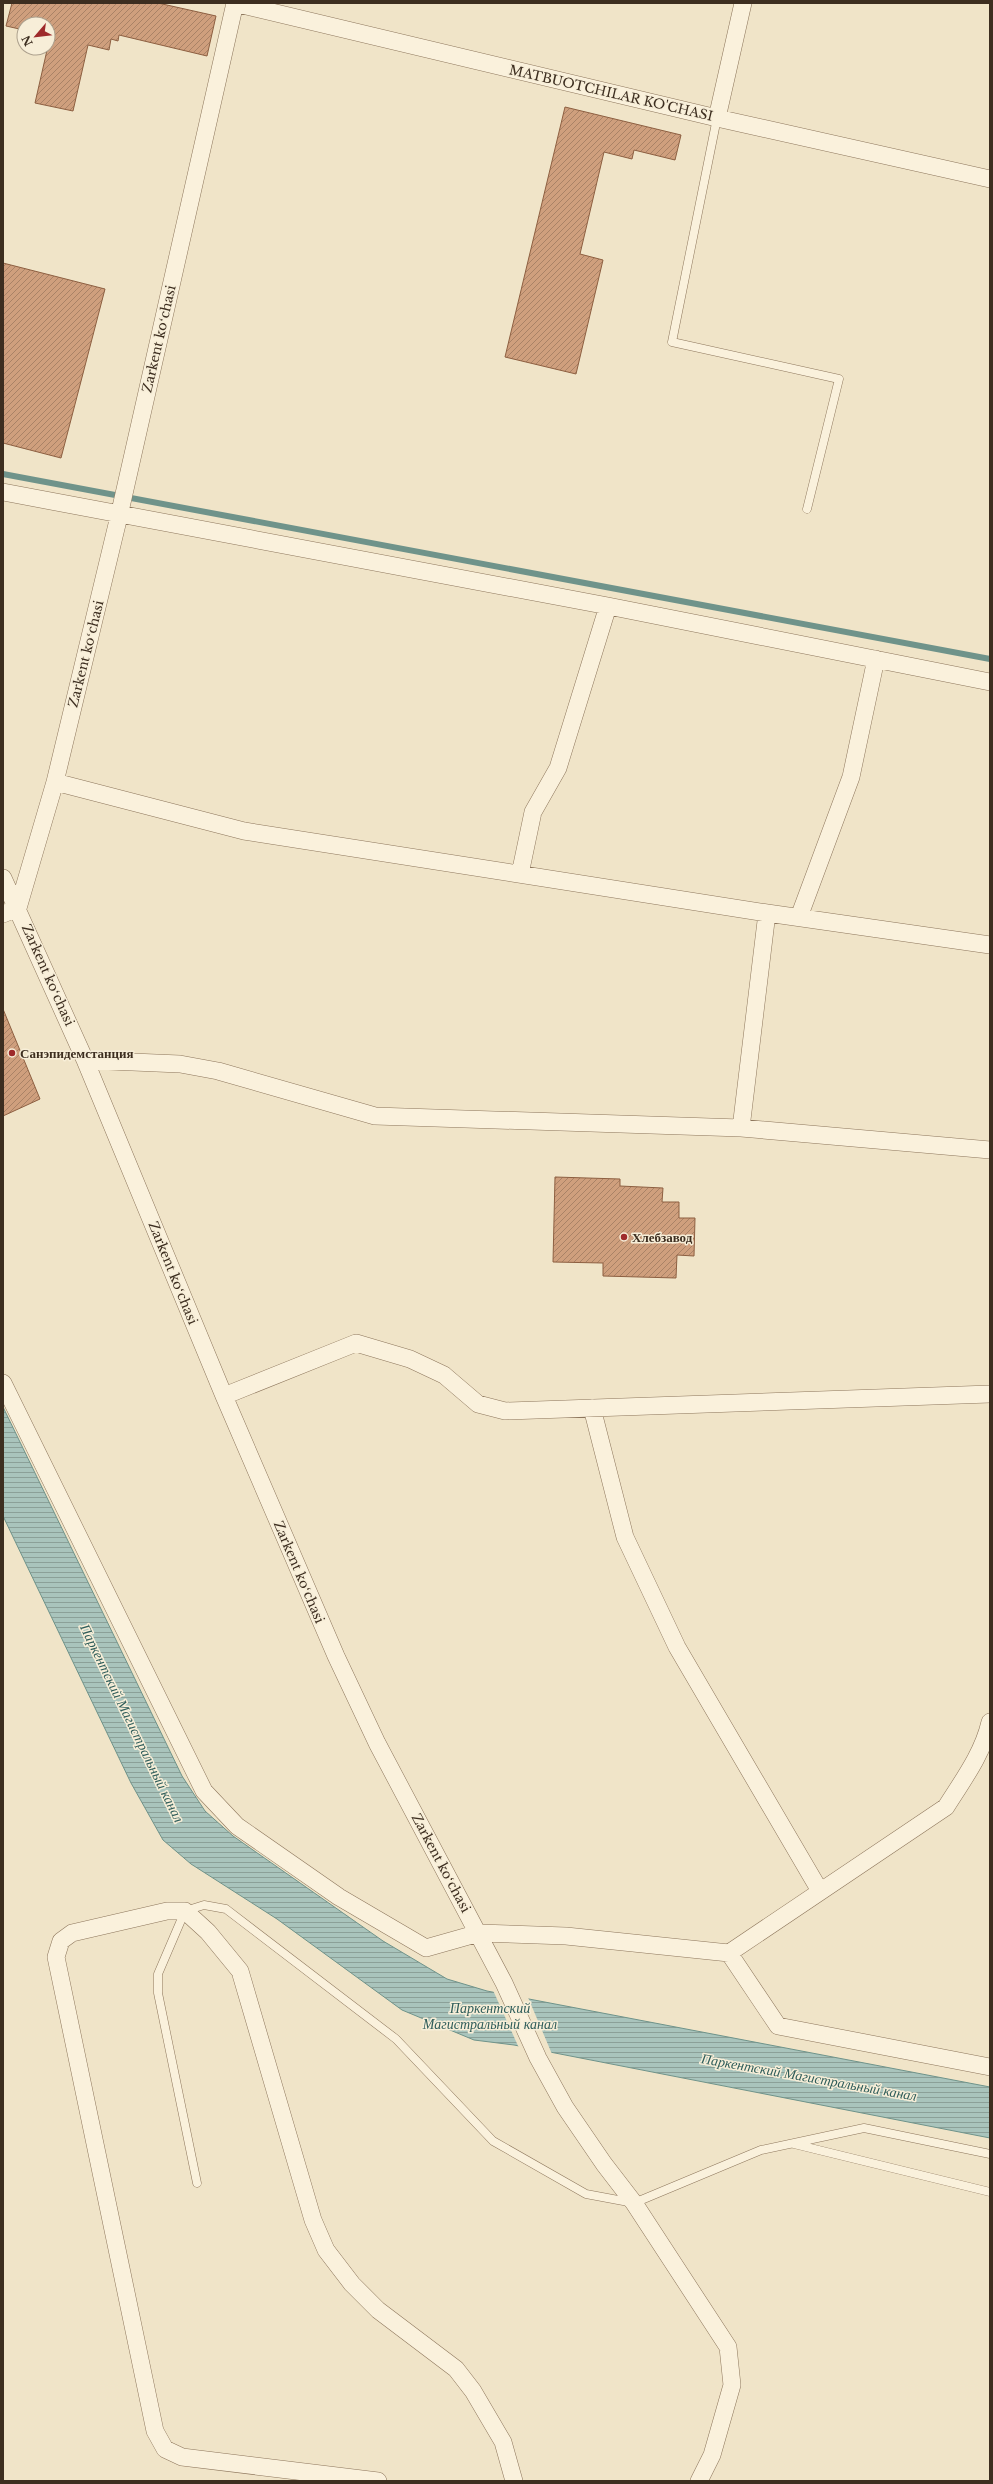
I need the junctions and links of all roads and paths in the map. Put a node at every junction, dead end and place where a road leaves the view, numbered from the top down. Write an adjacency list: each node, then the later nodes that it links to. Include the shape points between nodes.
1 (235, 3): 3 (street, MATBUOTCHILAR KO'CHASI); 6 (street, Zarkent koʻchasi)
2 (743, 3): 3 (street)
3 (717, 118): 4 (street, MATBUOTCHILAR KO'CHASI); 7 (lane, via 672,342 839,379)
4 (990, 179)
5 (3, 492): 6 (street)
6 (122, 503): 8 (street); 11 (street, Zarkent koʻchasi)
7 (807, 509)
8 (608, 606): 9 (street); 12 (street, via 558,768 533,812)
9 (876, 659): 10 (street); 16 (street, via 851,777)
10 (990, 682)
11 (55, 782): 12 (street, via 244,831); 14 (street, Zarkent koʻchasi)
12 (520, 874): 15 (street)
13 (3, 878): 14 (street)
14 (10, 911): 18 (street, Zarkent koʻchasi)
15 (766, 913): 16 (street); 19 (street)
16 (799, 918): 17 (street)
17 (990, 945)
18 (85, 1060): 19 (street, via 180,1064 218,1071 375,1116); 23 (street, Zarkent koʻchasi)
19 (740, 1128): 20 (street)
20 (990, 1150)
21 (3, 1383): 28 (street, via 204,1791 237,1826 339,1897 426,1948)
22 (990, 1394): 24 (street)
23 (224, 1396): 24 (street, via 356,1342 410,1359 444,1375 478,1404 505,1411); 28 (street, Zarkent koʻchasi, via 342,1669 380,1749)
24 (592, 1408): 26 (street, via 625,1537 631,1551 677,1646)
25 (990, 1722): 26 (street, via 987,1736 967,1775 946,1807)
26 (820, 1891): 29 (street)
27 (185, 1912): 33 (lane, via 158,1974 158,1993); 35 (lane, via 204,1905 226,1909 396,2039 493,2141 586,2194); 36 (street, via 168,1911 72,1933 61,1941 56,1957 155,2430 165,2449 182,2458); 37 (street, via 208,1932 240,1972 313,2220 326,2250 352,2284 378,2310 456,2369 502,2442)
28 (479, 1933): 29 (street, via 566,1936); 35 (street, Zarkent koʻchasi, via 538,2058 565,2107)
29 (729, 1953): 30 (street, via 778,2026)
30 (990, 2067)
31 (791, 2144): 32 (lane, via 864,2128); 34 (lane); 35 (lane, via 761,2150)
32 (990, 2154)
33 (196, 2183)
34 (990, 2192)
35 (634, 2203): 38 (street, Zarkent koʻchasi, via 728,2347 732,2385 712,2455)
36 (378, 2481)
37 (514, 2481)
38 (699, 2481)

